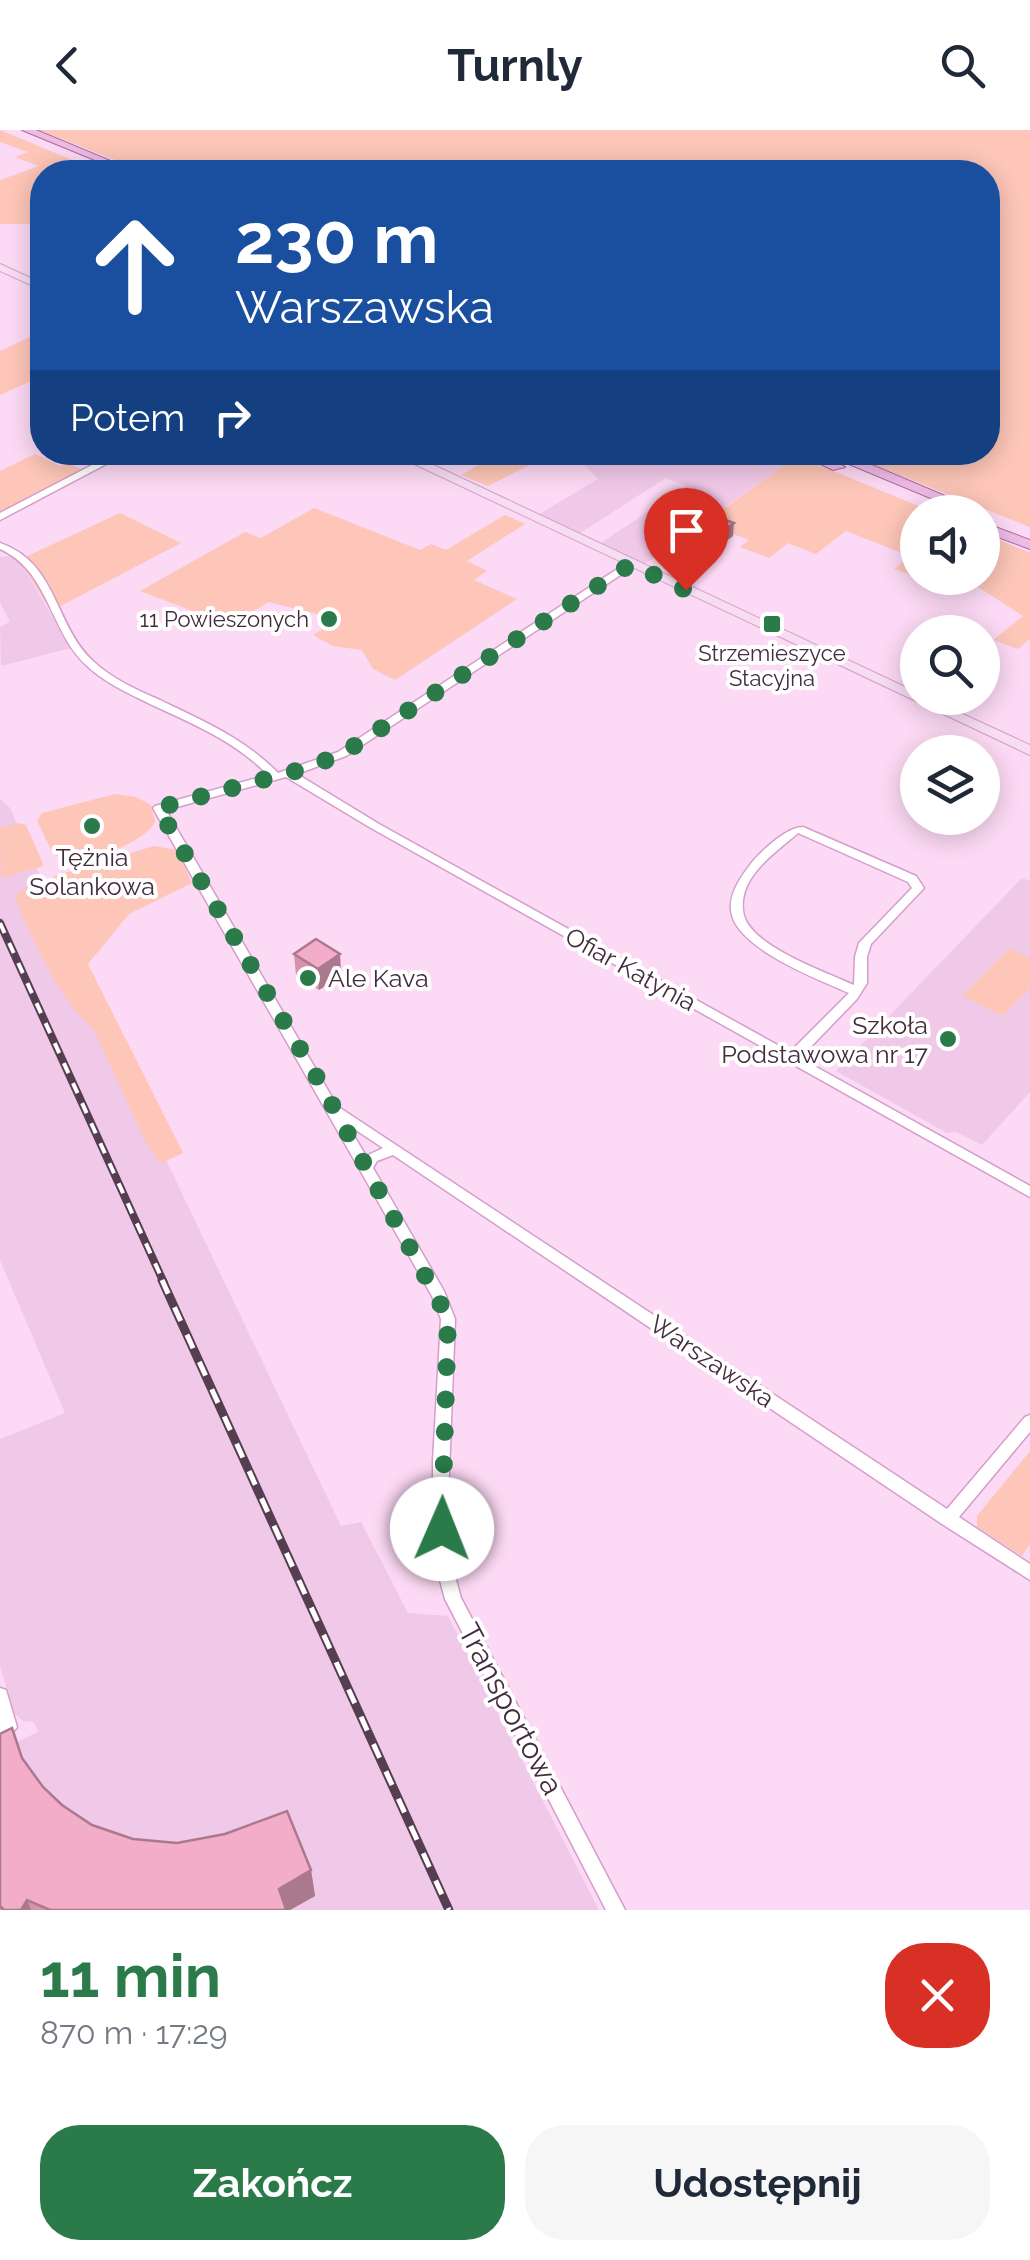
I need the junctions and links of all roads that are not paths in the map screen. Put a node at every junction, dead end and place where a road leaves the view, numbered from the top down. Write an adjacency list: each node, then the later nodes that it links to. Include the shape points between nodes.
1 (8, 130): 3 (main road)
2 (27, 130): 4 (main road)
3 (83, 160)
4 (102, 160)
5 (0, 268): 6 (street)
6 (30, 282)
7 (100, 465): 13 (street)
8 (422, 465): 19 (street)
9 (834, 465): 11 (main road)
10 (859, 465): 12 (main road)
11 (908, 495)
12 (932, 495)
13 (0, 517)
14 (1000, 522): 16 (main road)
15 (1000, 533): 17 (main road)
16 (1030, 534)
17 (1030, 545)
18 (0, 546): 21 (street, Ofiar Katynia, via 24,557 88,662 238,744)
19 (631, 564): 20 (street); 21 (street, via 360,744)
20 (1030, 751)
21 (281, 775): 23 (street, Ofiar Katynia); 24 (street, Warszawska, via 158,808)
22 (856, 991): 22 (street, via 866,943 918,884 795,830 745,875 736,899 739,921 762,946); 23 (street)
23 (791, 1059): 27 (street, Ofiar Katynia)
24 (334, 1108): 25 (street, Warszawska); 26 (street, Transportowa)
25 (395, 1149): 26 (street); 29 (street, Warszawska)
26 (367, 1167): 33 (street, Transportowa, via 448,1318 442,1499 453,1599)
27 (1030, 1192)
28 (1030, 1421): 29 (street)
29 (948, 1519): 30 (street, Warszawska)
30 (1030, 1573)
31 (0, 1696): 32 (street, via 8,1727)
32 (0, 1735)
33 (616, 1910)

